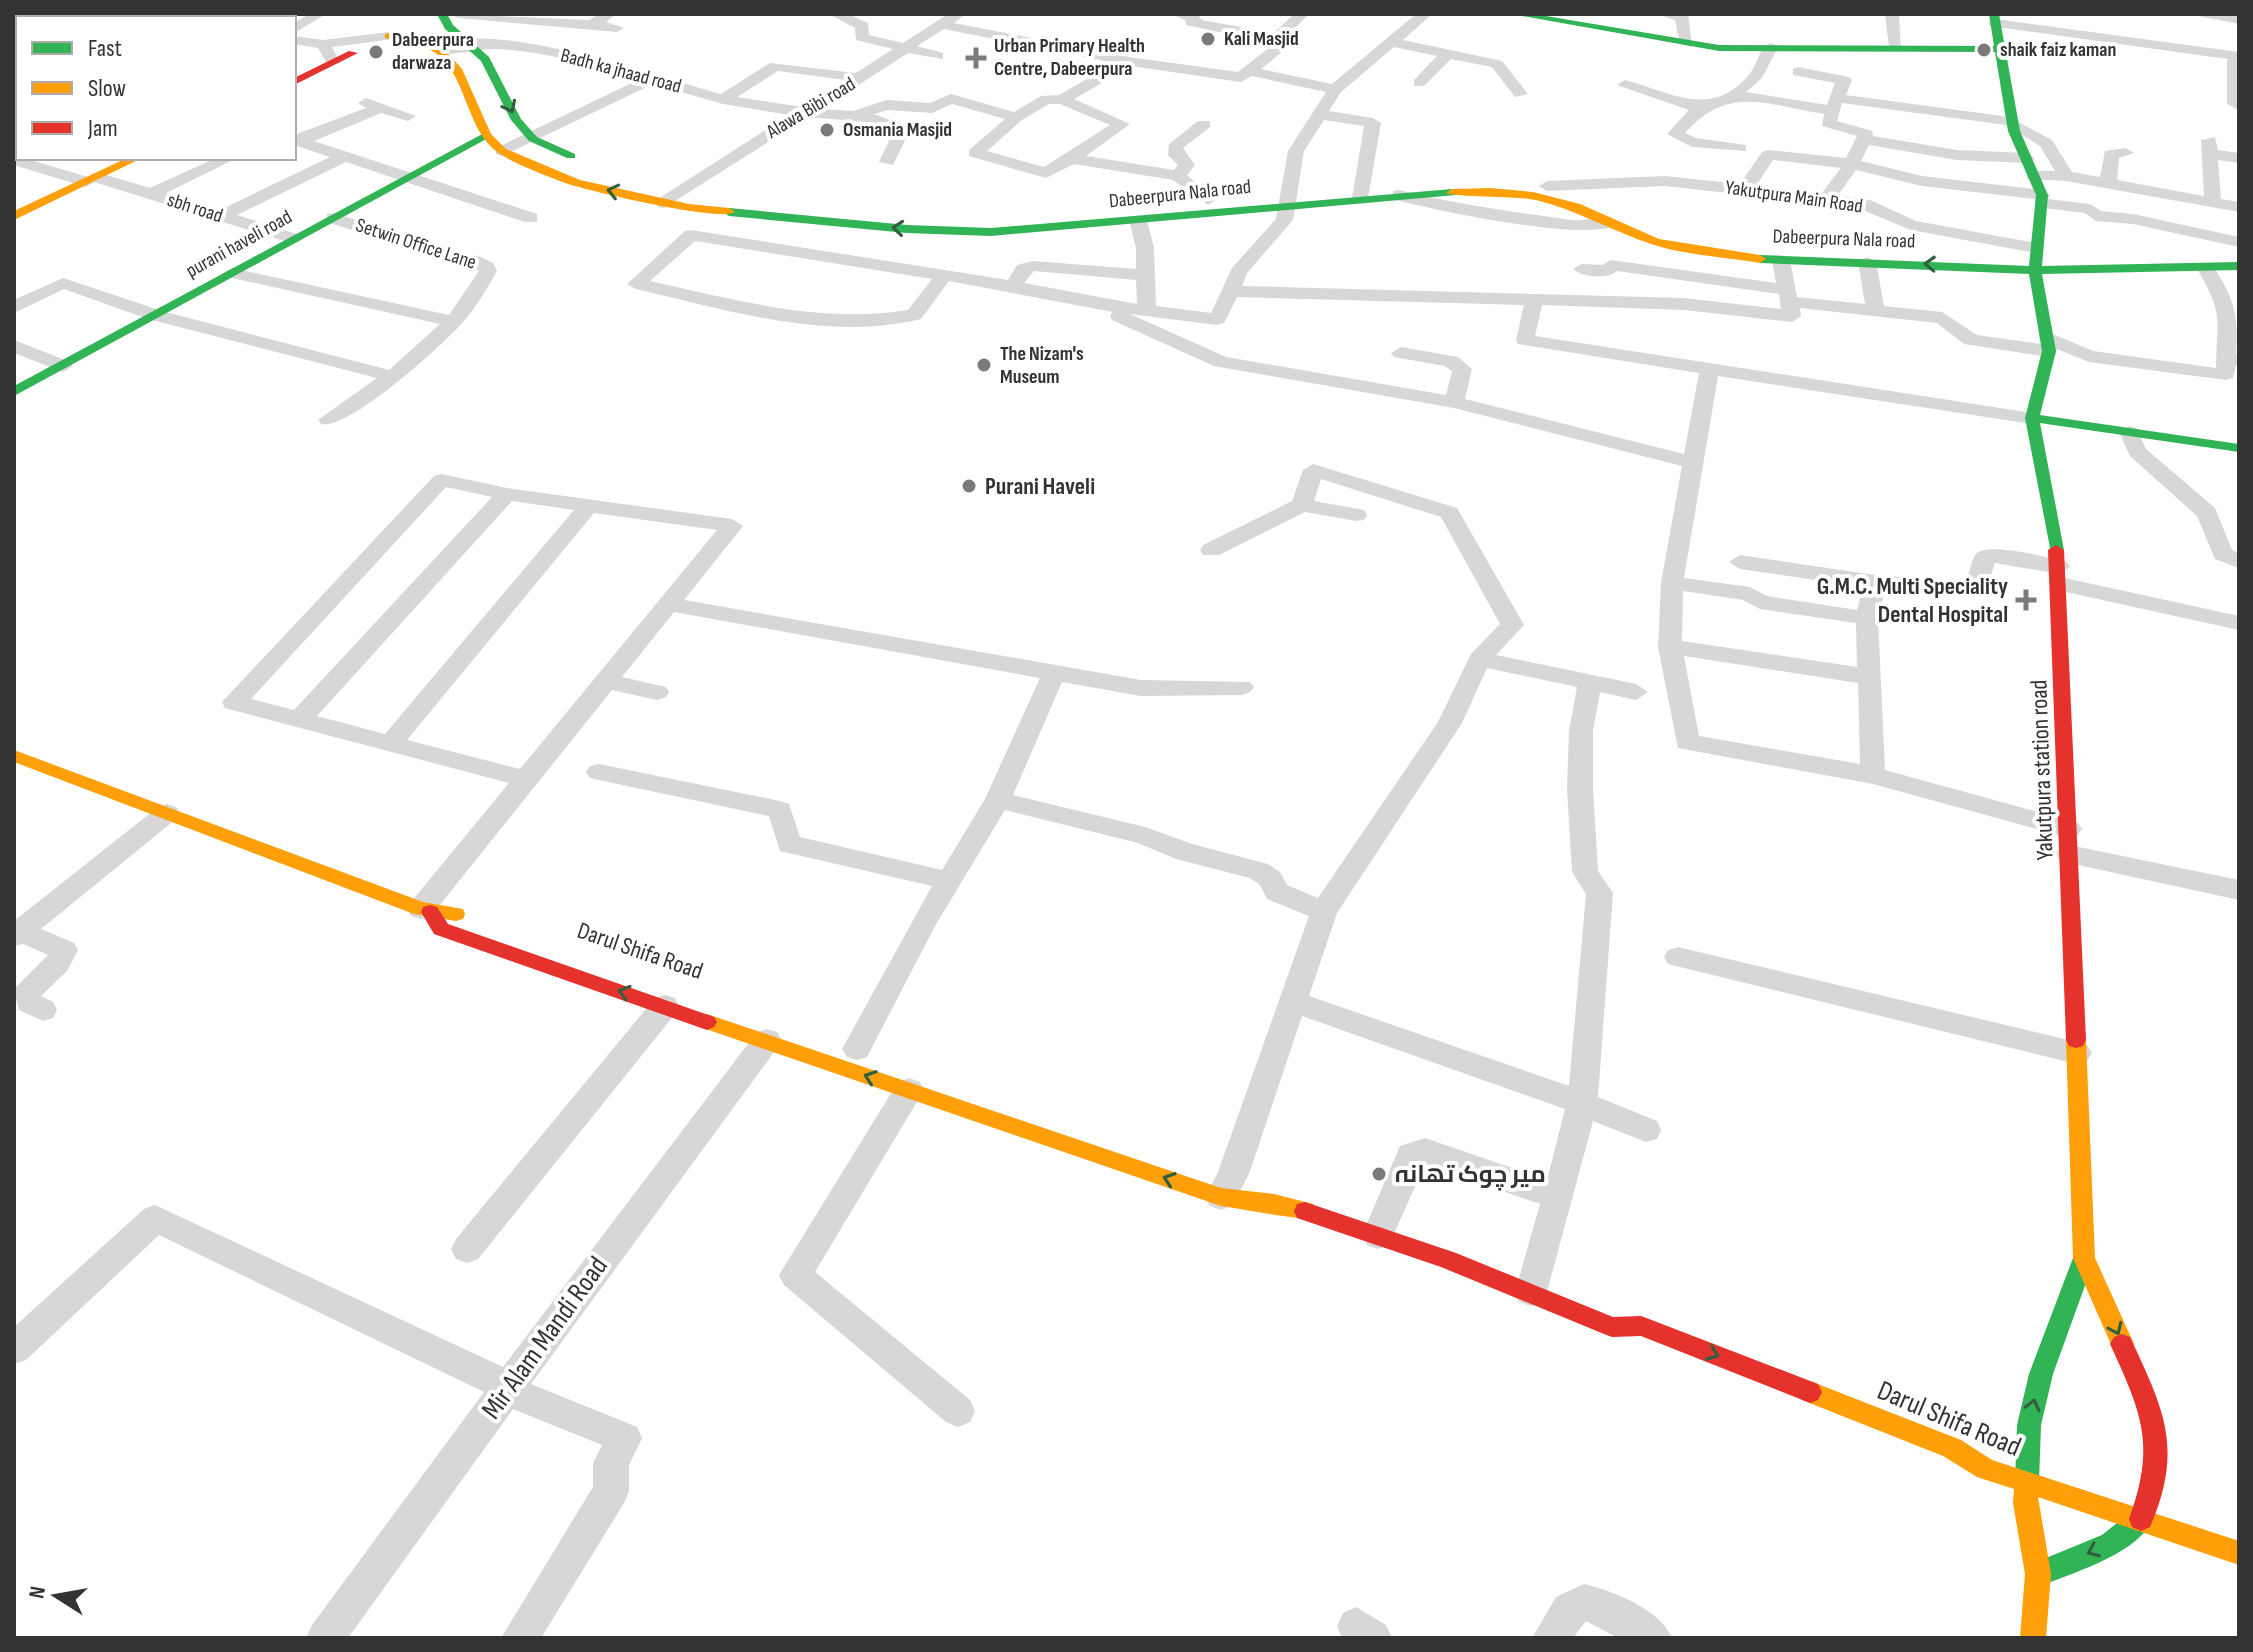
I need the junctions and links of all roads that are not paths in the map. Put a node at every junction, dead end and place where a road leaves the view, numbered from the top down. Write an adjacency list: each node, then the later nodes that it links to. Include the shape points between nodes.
1 (319, 14): 20 (street)
2 (442, 14): 26 (main road, Dabeerpura Nala road)
3 (458, 14): 18 (street)
4 (609, 14): 18 (street)
5 (836, 14): 31 (street, via 863,26 861,37)
6 (958, 14): 19 (street, Alawa Bibi road)
7 (1178, 14): 23 (street, via 1196,18 1191,22)
8 (1302, 14): 23 (street)
9 (1425, 14): 25 (street)
10 (1516, 14): 28 (main road)
11 (1664, 14): 14 (street)
12 (1892, 14): 30 (street)
13 (2195, 14): 17 (street)
14 (1682, 15): 28 (street)
15 (422, 19): 22 (main road)
16 (1995, 19): 32 (main road); 37 (street)
17 (2239, 20)
18 (592, 25): 21 (street)
19 (943, 25): 31 (street, Alawa Bibi road); 38 (street)
20 (296, 28)
21 (617, 28)
22 (389, 36): 27 (street); 33 (main road); 39 (main road)
23 (1277, 38): 40 (street, via 1283,44)
24 (296, 40): 27 (street)
25 (1391, 42): 35 (street); 47 (street)
26 (467, 43): 33 (street, Badh ka jhaad road); 43 (street, Badh ka jhaad road, via 514,43); 63 (main road, Dabeerpura Nala road, one-way to 63, via 485,59 516,120)
27 (323, 44): 39 (street)
28 (1687, 44): 29 (main road)
29 (1771, 47): 30 (main road); 49 (street, via 1757,75)
30 (1896, 47): 32 (main road)
31 (905, 49): 36 (street); 42 (street, Alawa Bibi road)
32 (1997, 49): 61 (main road)
33 (439, 50): 62 (main road, Dabeerpura Nala road, via 457,69)
34 (1159, 51): 38 (street)
35 (1448, 54): 45 (street); 48 (street, via 1497,64)
36 (938, 56)
37 (2236, 56): 53 (street)
38 (1137, 62): 40 (street, via 1236,77); 51 (street)
39 (332, 63): 44 (main road)
40 (1251, 71): 47 (street)
41 (1798, 72): 52 (street, via 1844,80)
42 (861, 78): 50 (street, via 775,66); 55 (street, Alawa Bibi road)
43 (651, 79): 50 (street, Badh ka jhaad road); 63 (street)
44 (296, 81)
45 (1419, 83)
46 (1625, 85): 54 (street)
47 (1335, 89): 57 (street)
48 (1520, 94)
49 (1734, 95): 52 (street); 54 (street)
50 (723, 99): 55 (street, Badh ka jhaad road)
51 (1062, 100): 59 (street, via 1046,99); 71 (street, via 1122,124)
52 (1834, 104): 61 (street); 64 (street, via 1828,123 1866,134)
53 (2239, 105)
54 (1699, 108): 74 (street, via 1675,134)
55 (802, 112): 56 (street, Badh ka jhaad road); 86 (street, Alawa Bibi road)
56 (859, 114): 59 (street, via 893,104 932,108 951,99); 75 (street, via 903,128)
57 (1318, 114): 88 (street, via 1373,123); 90 (street, via 1296,151)
58 (408, 116): 65 (street, via 373,105)
59 (1016, 117): 71 (street, via 975,153 1046,173)
60 (1204, 124): 79 (street, via 1175,147 1187,165)
61 (2012, 124): 78 (main road); 80 (street, via 2046,143)
62 (486, 135): 67 (main road, Dabeerpura Nala road); 82 (main road, purani haveli road)
63 (533, 139): 67 (street); 86 (main road, Dabeerpura Nala road, via 598,168)
64 (1865, 139): 77 (street); 78 (street)
65 (298, 140): 69 (street)
66 (1740, 148): 74 (street)
67 (502, 151): 94 (main road, Dabeerpura Nala road, one-way to 67, via 576,183)
68 (2126, 153): 84 (street, via 2111,154)
69 (348, 155): 82 (street); 99 (street)
70 (2239, 158): 95 (street, via 2209,147)
71 (1072, 159): 79 (street)
72 (132, 160): 83 (main road)
73 (225, 160): 89 (street)
74 (1679, 161): 85 (street, Yakutpura Main Road); 87 (street, Yakutpura Main Road)
75 (887, 162)
76 (31, 163): 81 (street); 83 (street, sbh road)
77 (1852, 164): 87 (street, via 1768,155); 91 (street); 92 (street)
78 (2030, 166): 80 (street); 92 (main road)
79 (1178, 176): 93 (street)
80 (2066, 176): 84 (street)
81 (14, 177)
82 (406, 178): 101 (main road, purani haveli road); 102 (street)
83 (91, 180): 89 (street, sbh road); 98 (main road)
84 (2108, 184): 95 (street)
85 (1547, 186): 88 (main road, Dabeerpura Nala road, via 1472,178); 100 (main road, Dabeerpura Nala road)
86 (683, 188): 94 (street, Alawa Bibi road); 104 (main road, Dabeerpura Nala road)
87 (1745, 190): 91 (street, Yakutpura Main Road)
88 (1361, 192): 90 (main road, Dabeerpura Nala road); 100 (main road, Dabeerpura Nala road, via 1490,191)
89 (151, 194): 99 (street, sbh road)
90 (1286, 199): 93 (main road, Dabeerpura Nala road); 103 (main road, Dabeerpura Nala road); 121 (street, via 1284,220 1238,272)
91 (1827, 199): 108 (street, Yakutpura Main Road, via 1864,204 1911,225)
92 (2041, 199): 107 (street, via 2090,209 2096,216); 108 (main road, Yakutpura station road)
93 (1208, 200): 104 (main road, Dabeerpura Nala road)
94 (664, 203): 97 (main road, Dabeerpura Nala road)
95 (2213, 204): 96 (street)
96 (2239, 207)
97 (689, 208): 104 (main road, Dabeerpura Nala road, one-way to 97); 105 (street)
98 (14, 216)
99 (222, 216): 106 (street, sbh road)
100 (1609, 216): 109 (main road, Dabeerpura Nala road, via 1656,242)
101 (333, 218): 106 (main road, purani haveli road); 130 (street, Setwin Office Lane, via 487,267)
102 (531, 218)
103 (1138, 220): 104 (main road, Dabeerpura Nala road, via 991,232); 118 (street)
104 (956, 223)
105 (691, 235): 119 (street); 119 (street, via 638,287 783,318 870,322 914,315)
106 (294, 239): 117 (main road, purani haveli road)
107 (2239, 242)
108 (2036, 248): 110 (main road, Dabeerpura Nala road); 116 (main road, Yakutpura station road)
109 (1743, 251): 110 (main road, Dabeerpura Nala road); 111 (main road, Dabeerpura Nala road)
110 (1965, 257): 112 (main road, Dabeerpura Nala road, one-way to 112); 116 (main road, Dabeerpura Nala road)
111 (1781, 260): 112 (main road, Dabeerpura Nala road); 122 (street)
112 (1867, 262): 126 (street)
113 (2239, 266): 114 (main road, Dabeerpura Nala road)
114 (2205, 267): 116 (main road, Dabeerpura Nala road); 135 (street, via 2225,301)
115 (1582, 269): 122 (street, via 1608,271 1611,265)
116 (2035, 270): 131 (main road, Yakutpura station road)
117 (232, 273): 128 (main road, purani haveli road); 130 (street)
118 (1145, 275): 120 (street, via 1033,266 1023,269); 127 (street)
119 (943, 277): 120 (street)
120 (1013, 286): 123 (street)
121 (1231, 291): 125 (street); 129 (street)
122 (1790, 296): 125 (street, via 1792,316 1684,304); 126 (street)
123 (1093, 304): 127 (street); 134 (street)
124 (14, 307): 128 (street, via 63,283)
125 (1533, 308): 137 (street, via 1525,340)
126 (1875, 309): 131 (street, via 1942,318 1971,340)
127 (1147, 311): 129 (street)
128 (155, 315): 136 (main road, purani haveli road); 138 (street)
129 (1217, 319): 134 (street)
130 (452, 321): 138 (street)
131 (2049, 345): 135 (street, via 2209,373 2226,374); 141 (main road, Yakutpura station road)
132 (14, 346): 136 (street)
133 (1401, 353): 140 (street, via 1451,361 1462,369)
134 (1207, 355): 140 (street, via 1221,362)
135 (2233, 359)
136 (63, 366): 139 (main road, purani haveli road)
137 (1710, 368): 141 (street); 145 (street)
138 (395, 377): 142 (street)
139 (14, 392)
140 (1454, 402): 145 (street)
141 (2032, 418): 143 (main road); 153 (main road, Yakutpura station road)
142 (328, 420)
143 (2129, 432): 144 (main road); 151 (street, via 2137,452 2207,513 2223,554)
144 (2239, 448)
145 (1691, 462): 155 (street)
146 (507, 494): 147 (street); 168 (street); 168 (street, via 441,480 234,702)
147 (589, 505): 156 (street, via 732,526); 169 (street)
148 (1302, 505): 149 (street); 150 (street); 160 (street, via 1313,470 1449,513 1512,625)
149 (1356, 515)
150 (1211, 550)
151 (2239, 561)
152 (1740, 562): 154 (street)
153 (2059, 575): 154 (street, via 1992,556 1986,557 1977,587); 158 (street); 176 (main road, Yakutpura station road)
154 (1875, 582): 157 (street)
155 (1672, 583): 157 (street); 159 (street)
156 (667, 604): 161 (street); 163 (street)
157 (1867, 618): 162 (street)
158 (2239, 623)
159 (1670, 647): 162 (street); 172 (street, via 1687,742)
160 (1479, 659): 164 (street); 180 (street, via 1450,723)
161 (1053, 675): 165 (street, via 1141,688); 174 (street)
162 (1871, 677): 172 (street)
163 (607, 681): 166 (street); 173 (street)
164 (1590, 683): 167 (street); 191 (street, via 1581,731 1580,789 1585,872 1600,893)
165 (1242, 687)
166 (657, 692)
167 (1636, 692)
168 (300, 719): 169 (street)
169 (392, 742): 173 (street)
170 (14, 756): 175 (main road)
171 (599, 772): 177 (street, via 780,810 789,844)
172 (1873, 775): 176 (street)
173 (528, 780): 179 (street)
174 (998, 800): 177 (street); 180 (street, via 1259,871 1277,892)
175 (167, 813): 179 (main road); 182 (street)
176 (2069, 842): 178 (street); 189 (main road, Yakutpura station road)
177 (950, 881): 188 (street)
178 (2239, 890)
179 (425, 910): 181 (main road); 185 (main road, one-way to 179, via 441,929)
180 (1324, 911): 184 (street)
181 (481, 922)
182 (17, 934): 186 (street, via 64,950 57,964 26,993 29,1002)
183 (1678, 957): 189 (street)
184 (1291, 1001): 191 (street); 193 (street)
185 (665, 1006): 187 (main road); 198 (street)
186 (43, 1010)
187 (767, 1040): 190 (main road, one-way to 187); 204 (street, Mir Alam Mandi Road)
188 (857, 1049)
189 (2077, 1053): 199 (main road, Yakutpura station road)
190 (909, 1090): 194 (main road, one-way to 190); 205 (street, via 795,1275)
191 (1582, 1103): 192 (street); 195 (street)
192 (1646, 1130)
193 (1235, 1175): 194 (street); 196 (main road)
194 (1221, 1197): 196 (main road, via 1243,1204)
195 (1558, 1197): 197 (street, via 1416,1152); 200 (street)
196 (1276, 1203): 197 (main road)
197 (1378, 1235): 200 (main road)
198 (467, 1249)
199 (2084, 1258): 208 (main road, one-way to 199, via 2029,1425 2041,1374); 209 (main road, Yakutpura station road, one-way to 209, via 2147,1399 2158,1438 2157,1480)
200 (1531, 1292): 201 (main road)
201 (1612, 1327): 203 (main road); 207 (main road, Darul Shifa Road, one-way to 207, via 1641,1326 1952,1448)
202 (14, 1349): 204 (street, via 155,1218 492,1378)
203 (1631, 1349)
204 (508, 1391): 212 (street, Mir Alam Mandi Road); 213 (street, via 625,1438 611,1463 611,1491)
205 (958, 1411)
206 (1949, 1469): 207 (main road)
207 (1986, 1469): 208 (main road, Darul Shifa Road)
208 (2027, 1482): 209 (main road, Darul Shifa Road); 211 (main road, via 2025,1503)
209 (2141, 1519): 210 (main road, Darul Shifa Road); 211 (main road, one-way to 211, via 2111,1544)
210 (2239, 1553)
211 (2038, 1574): 216 (main road)
212 (325, 1638)
213 (520, 1638)
214 (1551, 1638): 215 (street, via 1569,1610 1584,1602)
215 (1653, 1638)
216 (2033, 1638)

